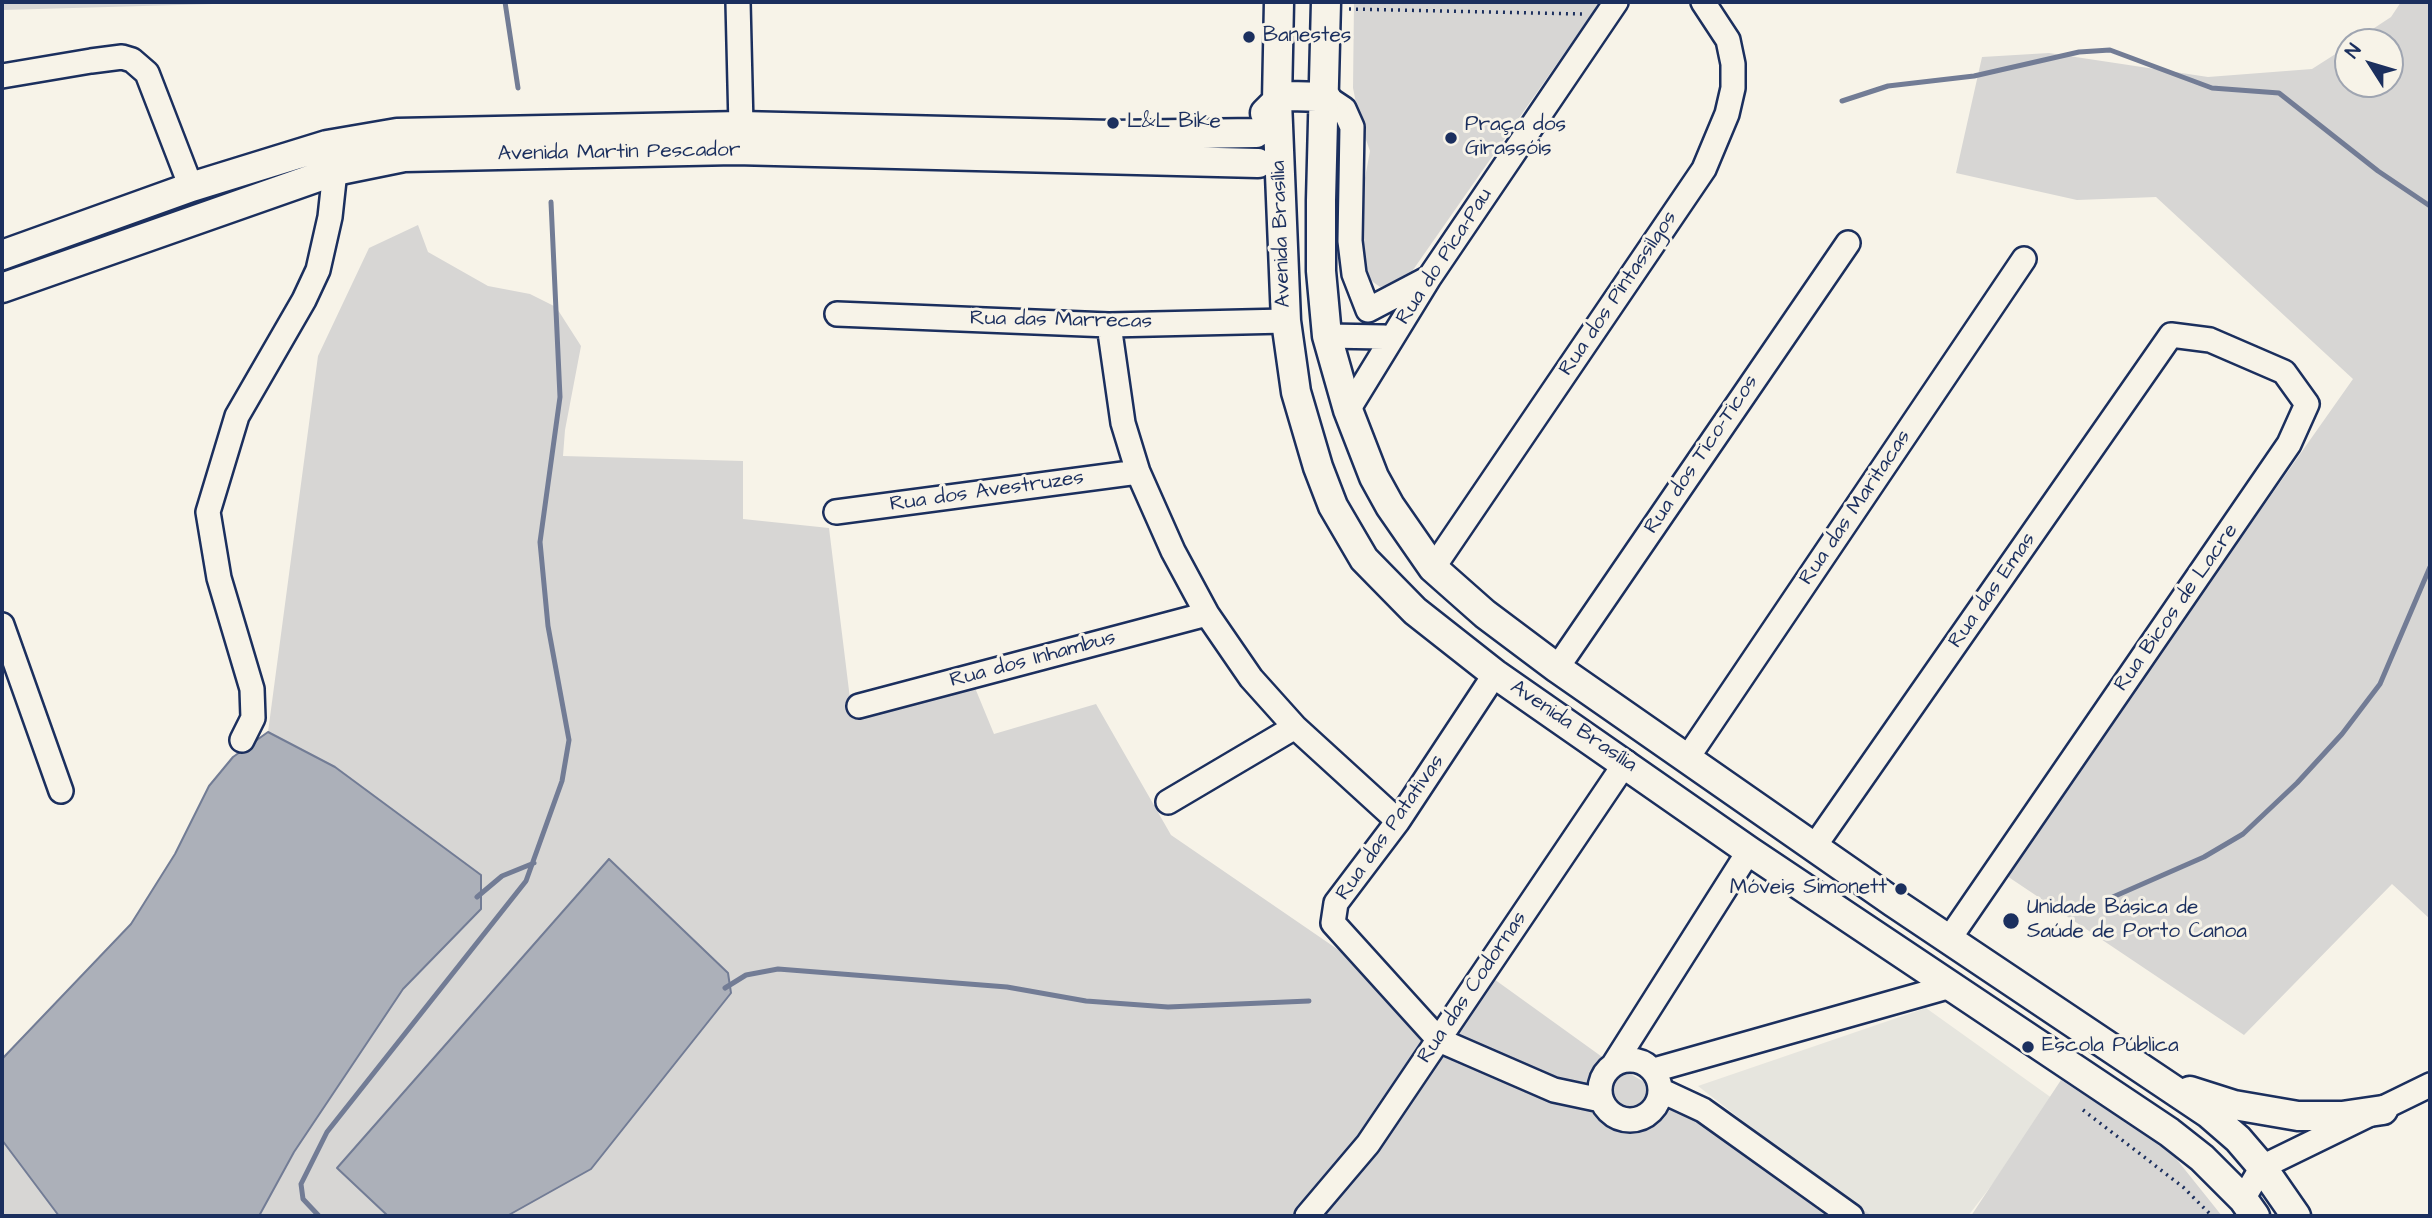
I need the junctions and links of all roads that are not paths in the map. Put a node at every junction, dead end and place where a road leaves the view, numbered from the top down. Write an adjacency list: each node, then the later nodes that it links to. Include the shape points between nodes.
1 (738, 2): 9 (street)
2 (1279, 2): 8 (street, Avenida Brasília)
3 (1703, 2): 31 (street, Rua dos Pintassilgos, via 1728,40 1733,64 1727,114 1704,169)
4 (1326, 5): 7 (street, Avenida Brasília)
5 (1612, 8): 18 (street, Rua do Pica-Pau)
6 (2, 76): 13 (street, via 112,58 132,60 147,73)
7 (1326, 97): 8 (street, via 1302,94); 20 (street, via 1344,109 1352,127 1350,241 1354,274); 25 (street, Avenida Brasília, via 1321,271)
8 (1277, 100): 10 (street, via 1263,115); 14 (street, Avenida Brasília)
9 (741, 126): 10 (street, Avenida Martin Pescador, via 1111,135); 13 (street, Avenida Martin Pescador, via 397,133 327,145)
10 (1256, 133): 11 (street)
11 (1258, 163): 12 (street, Avenida Martin Pescador, via 735,150 404,157); 14 (street)
12 (335, 170): 19 (street, Avenida Martin Pescador); 39 (street, via 317,270 237,416 208,512 219,578 252,689 253,718)
13 (191, 187): 16 (street, Avenida Martin Pescador)
14 (1280, 188): 22 (street, Avenida Brasília)
15 (1848, 243): 34 (street, Rua dos Tico-Ticos)
16 (2, 255)
17 (2024, 259): 40 (street, Rua das Maritacas)
18 (1429, 278): 20 (street); 26 (street, Rua do Pica-Pau)
19 (2, 288)
20 (1368, 310): 26 (street)
21 (837, 314): 23 (street, Rua das Marrecas)
22 (1286, 321): 23 (street, Rua das Marrecas); 28 (street, Avenida Brasília)
23 (1109, 325): 29 (street, via 1123,423)
24 (2171, 335): 47 (street, Rua das Emas); 49 (street, Rua Bicos de Lacre, via 2210,340 2284,372 2307,404 2289,444)
25 (1327, 336): 26 (street); 27 (street, Avenida Brasília)
26 (1386, 340): 27 (street, Rua do Pica-Pau)
27 (1348, 410): 28 (street, via 1329,419); 31 (street, Avenida Brasília, via 1374,477)
28 (1301, 413): 35 (street, Avenida Brasília, via 1333,506 1364,559 1415,611)
29 (1138, 472): 30 (street, Rua dos Avestruzes); 32 (street)
30 (836, 512)
31 (1433, 568): 34 (street, Avenida Brasília)
32 (1207, 614): 36 (street, Rua dos Inhambus); 37 (street, via 1251,678)
33 (2, 625): 42 (street)
34 (1557, 668): 38 (street, Avenida Brasília)
35 (1495, 674): 41 (street, Avenida Brasília); 46 (street, Rua das Patativas)
36 (859, 706)
37 (1295, 727): 43 (street); 46 (street)
38 (1643, 728): 40 (street, Avenida Brasília); 41 (street)
39 (242, 740)
40 (1688, 757): 44 (street, Avenida Brasília)
41 (1626, 762): 45 (street, Avenida Brasília); 51 (street, Rua das Codornas)
42 (61, 791)
43 (1168, 802)
44 (1755, 807): 45 (street, via 1723,805); 47 (street, Avenida Brasília)
45 (1700, 816): 48 (street, Avenida Brasília)
46 (1398, 821): 51 (street, Rua das Patativas, via 1336,903 1333,923)
47 (1814, 847): 49 (street, Avenida Brasília)
48 (1749, 851): 50 (street, Avenida Brasília); 52 (street)
49 (1949, 939): 54 (street, Avenida Brasília)
50 (1951, 986): 53 (street); 59 (street, Avenida Brasília, via 2169,1132 2202,1158)
51 (1438, 1040): 56 (street, via 1554,1090); 60 (street, Rua das Codornas, via 1368,1144)
52 (1614, 1064): 53 (street, via 1635,1060); 56 (street, via 1601,1080)
53 (1657, 1080): 56 (street, via 1653,1110 1635,1120 1614,1116); 61 (street)
54 (2166, 1083): 57 (street, via 2234,1105 2298,1116); 58 (street, Avenida Brasília, via 2228,1130)
55 (2430, 1085): 57 (street)
56 (1601, 1100)
57 (2383, 1110): 58 (street)
58 (2262, 1167): 59 (street); 62 (street, Avenida Brasília)
59 (2249, 1208)
60 (1310, 1214)
61 (1851, 1216)
62 (2296, 1216)

